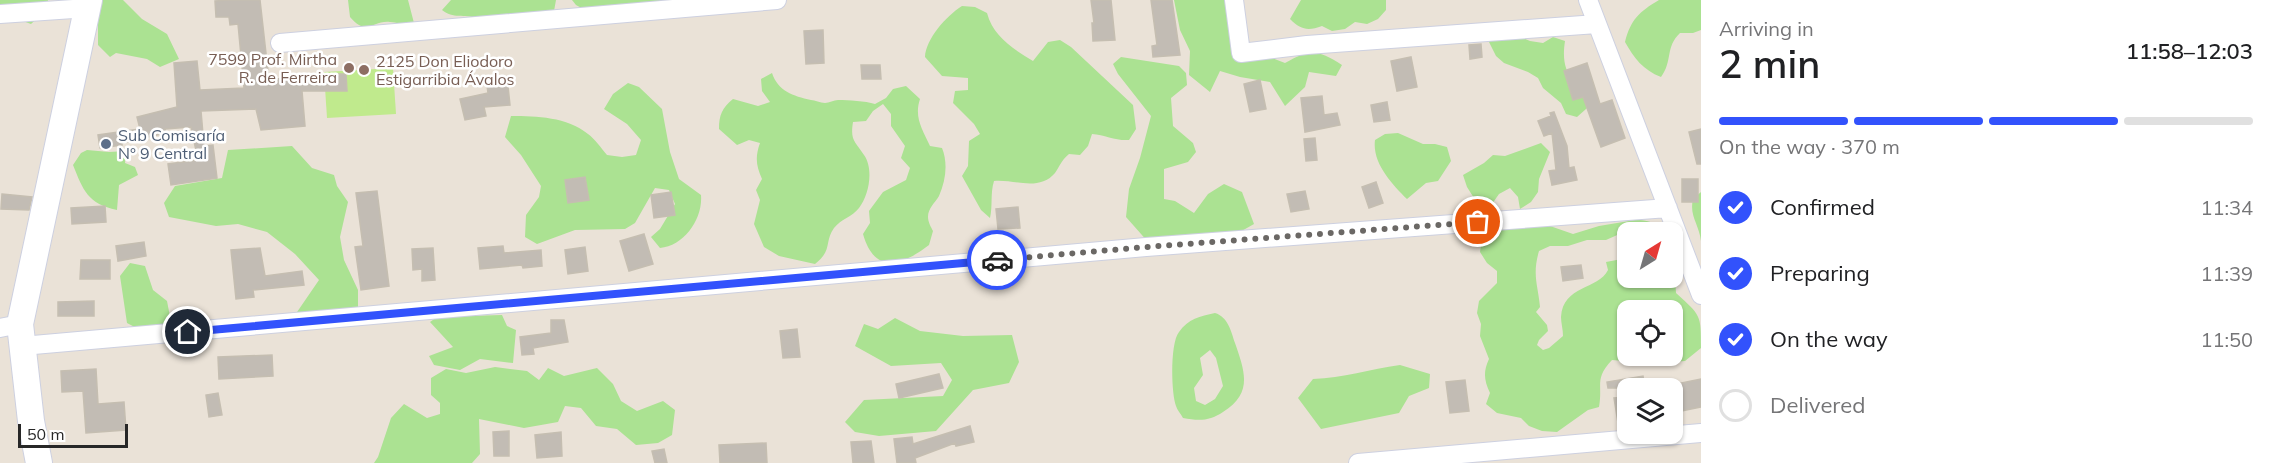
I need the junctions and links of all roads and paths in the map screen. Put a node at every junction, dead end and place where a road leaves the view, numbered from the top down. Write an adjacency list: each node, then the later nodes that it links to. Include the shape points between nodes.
1 (777, 0): 4 (street)
2 (1234, 0): 7 (street, via 1241,53)
3 (1588, 0): 7 (street)
4 (723, 3): 8 (street)
5 (89, 4): 6 (street); 11 (street)
6 (0, 14)
7 (1597, 24): 9 (street)
8 (280, 43)
9 (1668, 208): 10 (street); 11 (street)
10 (1701, 295)
11 (14, 333): 13 (street)
12 (1701, 433): 14 (street)
13 (39, 463)
14 (1358, 463)

